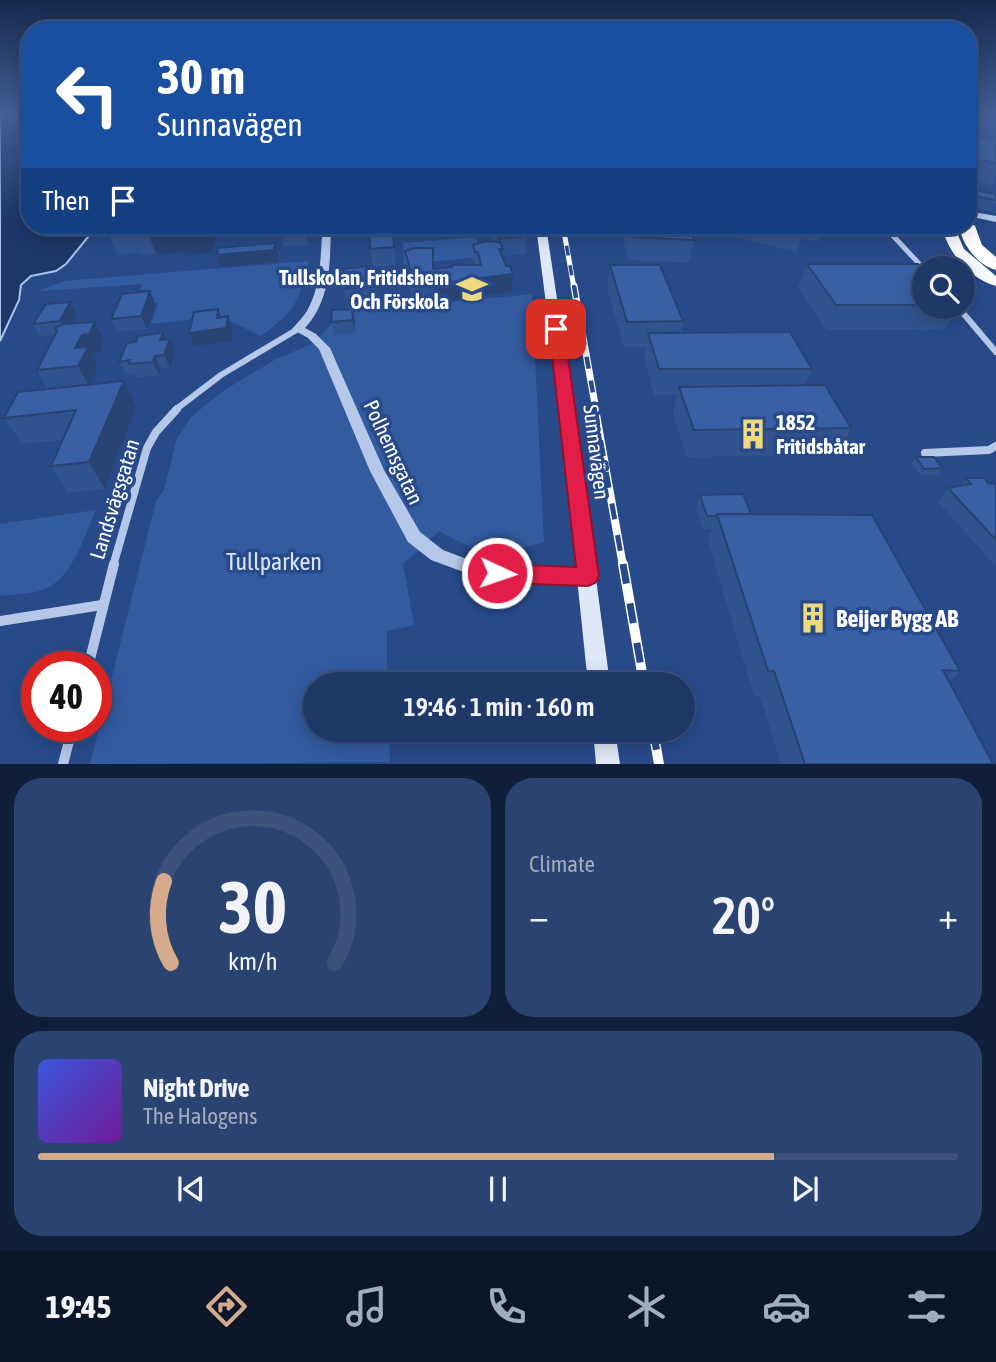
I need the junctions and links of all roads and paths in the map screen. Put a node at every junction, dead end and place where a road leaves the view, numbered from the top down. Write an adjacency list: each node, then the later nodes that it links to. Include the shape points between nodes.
1 (977, 216): 2 (street)
2 (996, 219)
3 (326, 235): 12 (street, via 320,299)
4 (542, 235): 16 (main road, Sunnavägen)
5 (892, 235): 8 (street)
6 (950, 235): 10 (main road, via 958,253)
7 (968, 235): 9 (highway)
8 (912, 256)
9 (996, 265)
10 (996, 282)
11 (968, 319): 13 (street)
12 (298, 330): 16 (street, Polhemsgatan, via 324,348 377,471 414,537 437,555 480,571); 17 (street, Landsvägsgatan, via 192,396 156,431 146,451)
13 (996, 352)
14 (996, 446): 15 (street)
15 (925, 453)
16 (588, 576): 20 (main road, Sunnavägen)
17 (102, 605): 18 (street); 19 (street, Landsvägsgatan)
18 (0, 621)
19 (92, 651)
20 (598, 672)
21 (69, 742): 23 (street)
22 (605, 742): 24 (main road)
23 (63, 764)
24 (608, 764)

